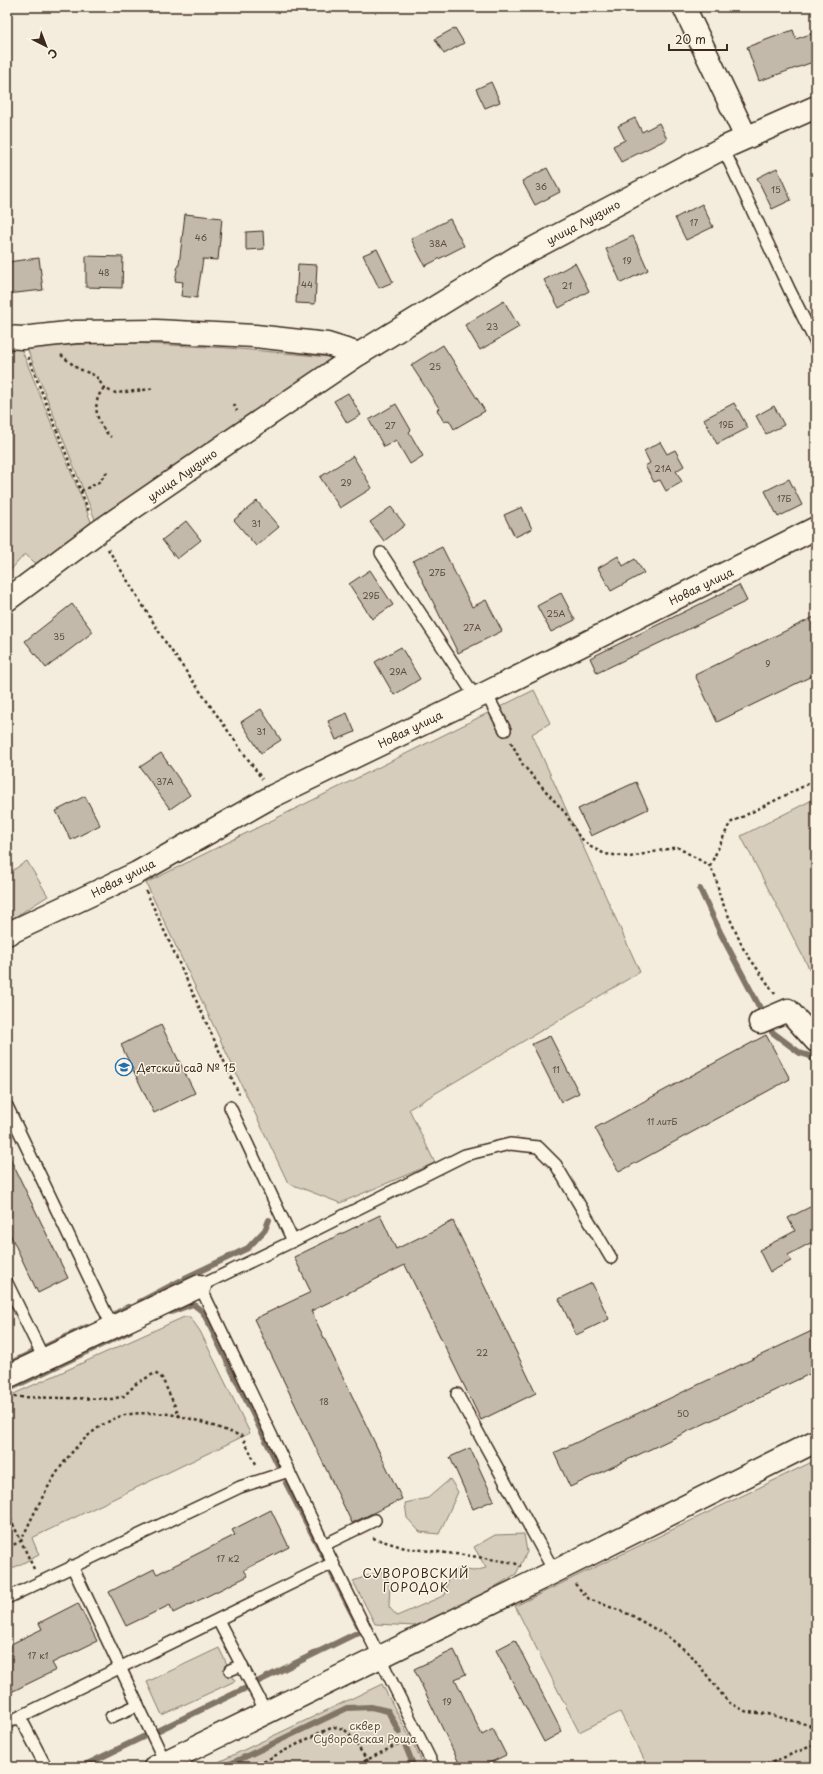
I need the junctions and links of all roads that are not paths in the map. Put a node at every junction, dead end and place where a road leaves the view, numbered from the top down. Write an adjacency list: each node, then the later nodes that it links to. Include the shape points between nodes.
1 (684, 7): 3 (street)
2 (816, 107): 3 (street, улица Луизино)
3 (746, 137): 4 (street, улица Луизино)
4 (723, 148): 6 (lane); 7 (street, улица Луизино, via 519,256)
5 (7, 337): 7 (street, via 22,338 76,332 156,331 255,336 327,344)
6 (816, 343)
7 (359, 354): 10 (street, улица Луизино, via 98,532)
8 (816, 528): 11 (street, Новая улица)
9 (381, 552): 11 (lane)
10 (7, 600)
11 (481, 695): 12 (lane); 13 (street, Новая улица, via 273,796 137,872)
12 (506, 730)
13 (7, 934)
14 (760, 1022): 15 (street, via 788,1010)
15 (816, 1041)
16 (7, 1106): 22 (lane)
17 (230, 1107): 18 (lane)
18 (293, 1241): 19 (lane, via 465,1155 510,1144 538,1147 556,1165); 21 (lane)
19 (611, 1258)
20 (7, 1282): 23 (lane)
21 (200, 1286): 22 (street); 27 (lane)
22 (113, 1328): 23 (street)
23 (44, 1359): 24 (street)
24 (7, 1386)
25 (457, 1394): 32 (lane)
26 (816, 1441): 32 (street)
27 (289, 1471): 29 (lane); 31 (lane, via 240,1487)
28 (375, 1520): 29 (lane)
29 (324, 1545): 30 (lane)
30 (333, 1563): 34 (lane); 35 (lane)
31 (72, 1566): 33 (lane); 37 (lane)
32 (552, 1572): 35 (street)
33 (7, 1598)
34 (218, 1620): 36 (lane); 37 (lane)
35 (379, 1657): 40 (street); 46 (lane)
36 (242, 1665): 38 (lane); 40 (lane)
37 (120, 1668): 39 (lane); 41 (lane)
38 (230, 1670)
39 (138, 1705): 42 (lane); 44 (lane)
40 (266, 1712): 44 (street)
41 (20, 1717): 43 (lane); 45 (lane)
42 (111, 1717)
43 (7, 1723)
44 (160, 1764)
45 (46, 1767)
46 (434, 1767)

